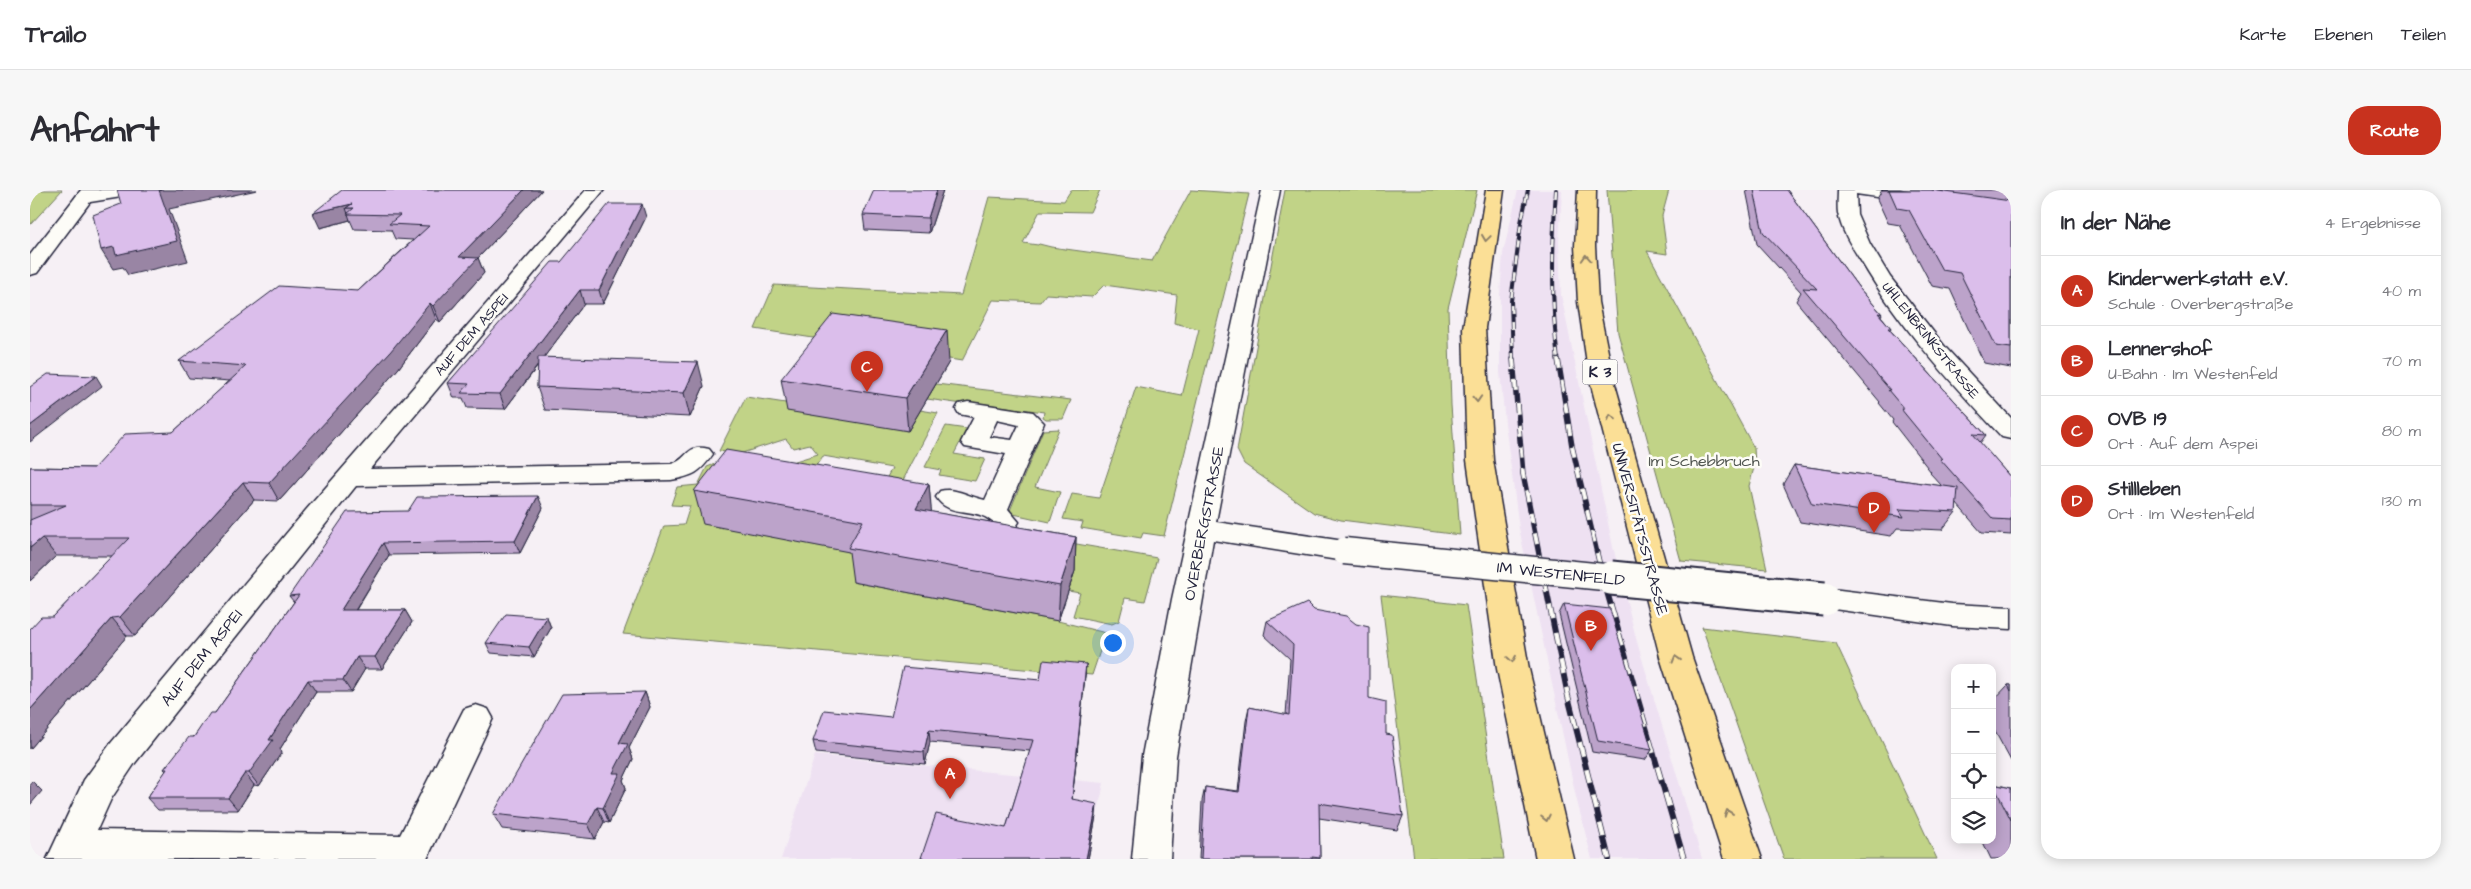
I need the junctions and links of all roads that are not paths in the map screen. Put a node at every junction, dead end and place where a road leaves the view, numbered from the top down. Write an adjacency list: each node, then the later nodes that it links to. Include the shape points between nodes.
1 (134, 190): 8 (street)
2 (595, 190): 14 (street, AUF DEM ASPEI)
3 (1271, 190): 16 (street, OVERBERGSTRASSE)
4 (1495, 190): 22 (highway, one-way to 22, via 1474,328 1480,460 1513,669)
5 (1587, 190): 23 (highway, UNIVERSITÄTSSTRASSE / K 3, one-way to 5, via 1676,657 1601,377 1588,302)
6 (1852, 190): 11 (street, UHLENBRINKSTRASSE, via 1846,190 1843,200 1870,261 1914,324 1974,395)
7 (1864, 190): 9 (street)
8 (87, 194): 10 (street)
9 (1934, 200)
10 (30, 269)
11 (2011, 432)
12 (1021, 449): 12 (street, via 1032,423 1024,417 978,411 974,442); 15 (street, via 991,507 957,503)
13 (700, 454): 14 (street, via 686,469 671,472)
14 (348, 478): 19 (street, AUF DEM ASPEI, via 123,753 96,791)
15 (948, 497)
16 (1201, 529): 17 (street, IM WESTENFELD, bridge, via 1344,552 1824,599 1952,615); 21 (street, OVERBERGSTRASSE, via 1159,756)
17 (2011, 618)
18 (476, 718): 20 (street, AUF DEM ASPEI)
19 (69, 853): 20 (street, AUF DEM ASPEI)
20 (409, 856)
21 (1151, 859)
22 (1555, 859)
23 (1743, 859)

